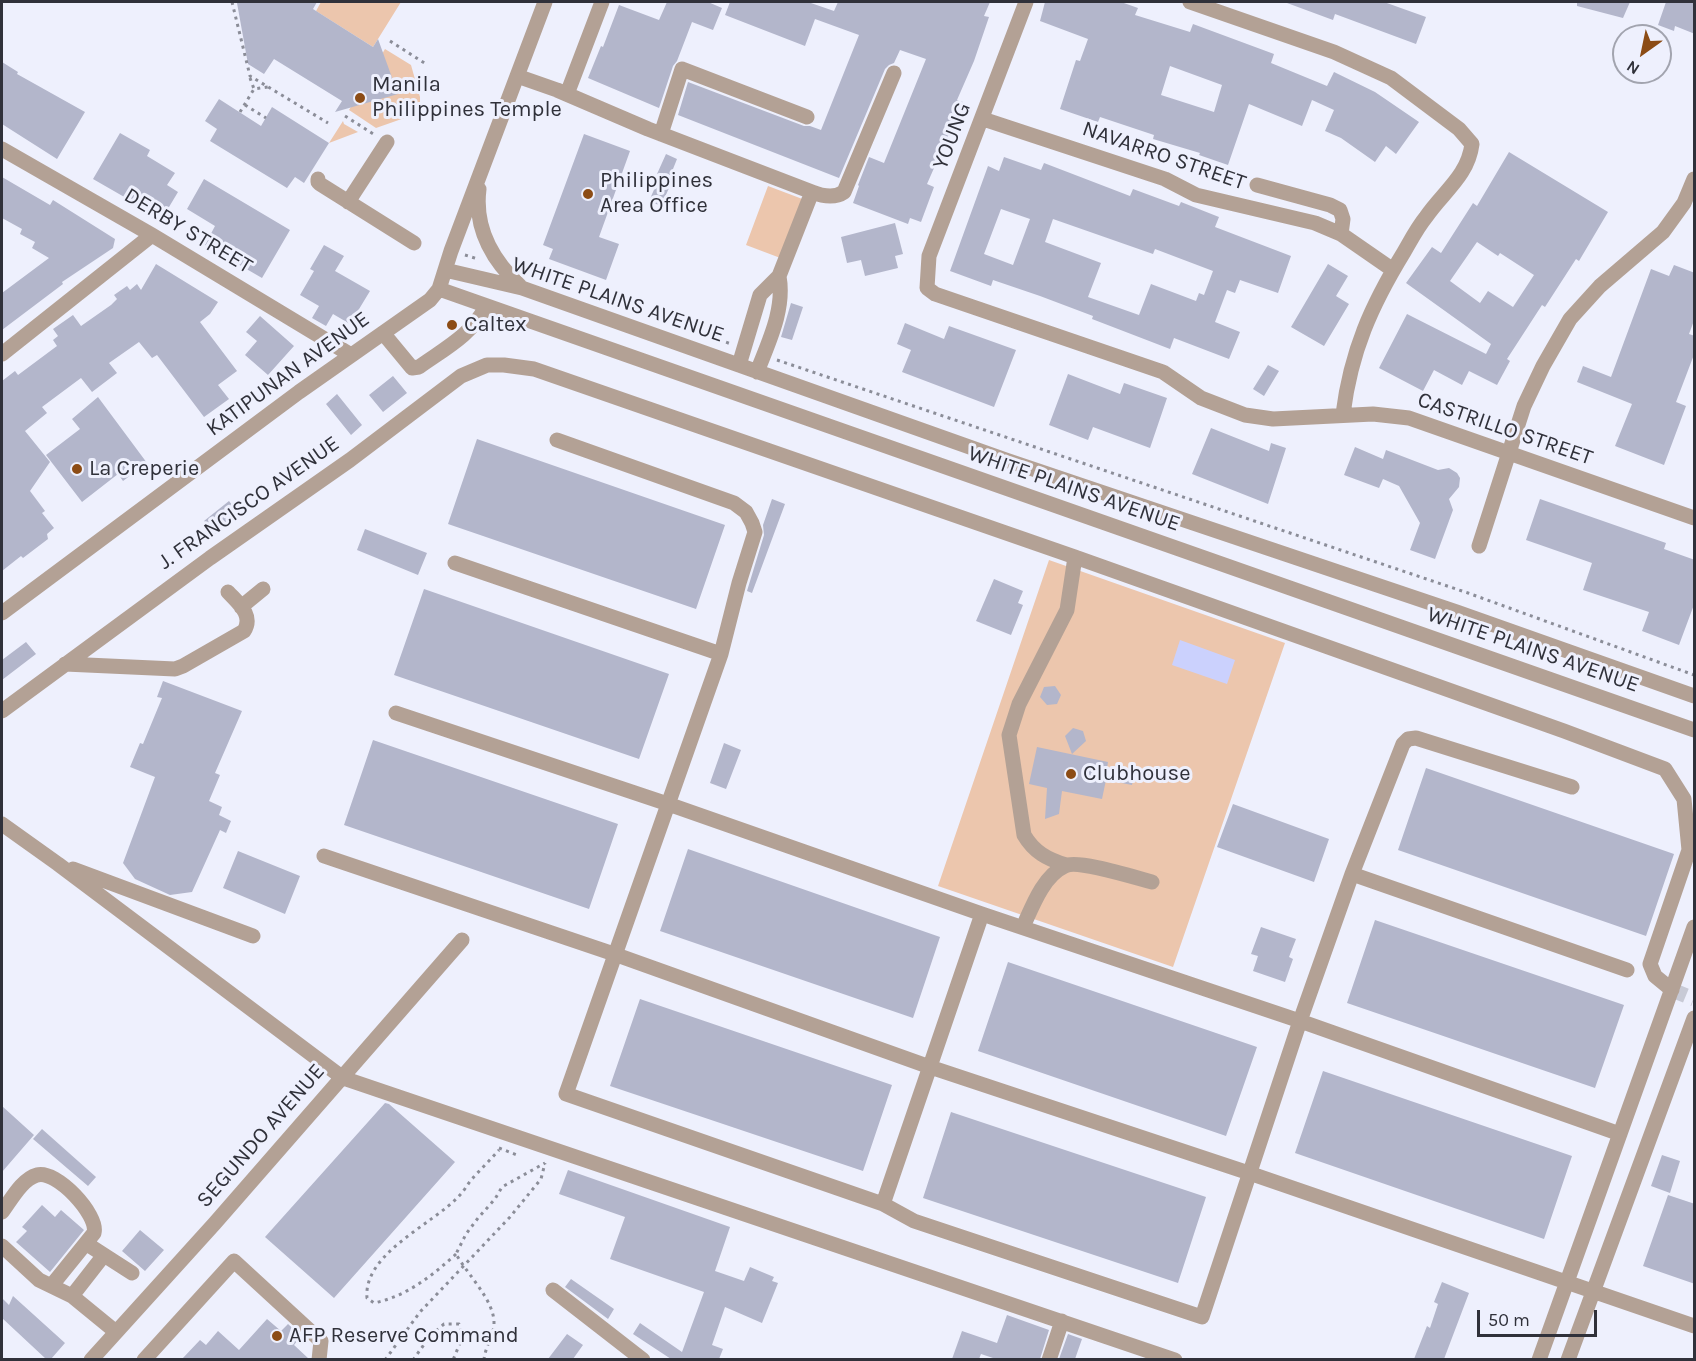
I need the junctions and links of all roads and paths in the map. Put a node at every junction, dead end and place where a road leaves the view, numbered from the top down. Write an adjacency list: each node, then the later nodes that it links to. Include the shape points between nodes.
1 (232, 2): 9 (path)
2 (545, 2): 10 (street)
3 (602, 2): 13 (street)
4 (1026, 2): 19 (street, YOUNG)
5 (1190, 2): 36 (street, via 1334,52 1391,78 1459,129 1472,144 1462,175 1425,217)
6 (390, 41): 7 (path)
7 (426, 64)
8 (894, 73): 28 (street, via 844,192 830,196)
9 (250, 76): 11 (path); 12 (path)
10 (517, 76): 13 (street); 24 (street)
11 (268, 87): 12 (path); 20 (path)
12 (254, 89): 14 (path)
13 (567, 94): 21 (street)
14 (245, 105): 15 (path); 17 (path)
15 (240, 112)
16 (345, 116): 22 (path)
17 (266, 117)
18 (807, 117): 21 (street, via 682,69)
19 (983, 119): 30 (street, NAVARRO STREET, via 1165,179 1196,195 1315,223); 39 (street, YOUNG, via 929,255)
20 (328, 123)
21 (661, 134): 28 (street)
22 (387, 142): 29 (street)
23 (2, 149): 31 (street, DERBY STREET)
24 (480, 174): 33 (street); 34 (street, via 480,222)
25 (318, 179): 29 (street)
26 (1695, 179): 52 (street, via 1663,232 1600,286 1570,319 1524,406)
27 (1257, 185): 30 (street, via 1340,210)
28 (812, 192): 37 (street)
29 (348, 202): 32 (street)
30 (1341, 234): 36 (street, NAVARRO STREET)
31 (152, 235): 45 (street); 46 (street, DERBY STREET)
32 (414, 243)
33 (451, 251): 34 (path, via 482,260); 35 (street)
34 (494, 258): 38 (street)
35 (445, 270): 38 (street, WHITE PLAINS AVENUE); 40 (street)
36 (1393, 270): 50 (street, via 1357,345)
37 (779, 276): 44 (street, via 760,295); 47 (street, via 781,303)
38 (522, 288): 48 (street, WHITE PLAINS AVENUE)
39 (927, 288): 50 (street, CASTRILLO STREET, via 1163,372 1201,399 1245,416 1273,419)
40 (439, 290): 41 (street, WHITE PLAINS AVENUE); 42 (street, KATIPUNAN AVENUE)
41 (486, 306): 42 (street, via 465,335 419,367 412,368); 54 (street, WHITE PLAINS AVENUE)
42 (383, 333): 46 (street, KATIPUNAN AVENUE)
43 (702, 334): 44 (path)
44 (745, 349): 48 (street)
45 (2, 354)
46 (351, 355): 62 (street, KATIPUNAN AVENUE)
47 (763, 355): 49 (street); 65 (path, via 1468,593)
48 (739, 365): 49 (street, WHITE PLAINS AVENUE)
49 (757, 372): 53 (street, WHITE PLAINS AVENUE)
50 (1343, 414): 52 (street, CASTRILLO STREET, via 1409,418)
51 (557, 440): 63 (street, via 734,503 746,512 755,532)
52 (1509, 453): 55 (street, CASTRILLO STREET); 56 (street)
53 (1006, 460): 54 (street); 66 (street, WHITE PLAINS AVENUE)
54 (997, 486): 69 (street, WHITE PLAINS AVENUE)
55 (1695, 518)
56 (1479, 546)
57 (1075, 557): 64 (street, J. FRANCISCO AVENUE, via 534,369 487,365 461,376); 75 (street, via 1067,610 1019,704 1009,735 1024,835 1031,847); 85 (street, J. FRANCISCO AVENUE, via 1665,769 1684,799 1689,850 1650,964 1655,976)
58 (455, 563): 63 (street)
59 (263, 589): 61 (street)
60 (228, 592): 61 (street)
61 (241, 607): 64 (street, via 248,619 244,631 175,669)
62 (2, 613)
63 (721, 654): 71 (street)
64 (65, 664): 67 (street, J. FRANCISCO AVENUE)
65 (1695, 675)
66 (1695, 696)
67 (2, 711)
68 (396, 713): 71 (street)
69 (1695, 730)
70 (1572, 787): 76 (street, via 1416,738 1408,739)
71 (668, 804): 78 (street); 83 (street)
72 (2, 825): 74 (street)
73 (324, 856): 83 (street)
74 (58, 864): 81 (street); 89 (street)
75 (1066, 865): 77 (street, via 1081,864); 79 (street, via 1038,893)
76 (1352, 874): 84 (street); 87 (street)
77 (1152, 882)
78 (982, 914): 79 (street); 88 (street)
79 (1023, 927): 87 (street)
80 (1695, 927): 85 (street)
81 (253, 936)
82 (462, 940): 89 (street, SEGUNDO AVENUE)
83 (614, 954): 88 (street); 93 (street, via 566,1094)
84 (1627, 970)
85 (1672, 990): 90 (street)
86 (1695, 1018): 104 (street)
87 (1300, 1021): 90 (street); 92 (street)
88 (930, 1067): 92 (street); 93 (street)
89 (343, 1078): 106 (street); 108 (street, SEGUNDO AVENUE)
90 (1620, 1134): 101 (street)
91 (499, 1150): 97 (path, via 460,1196 409,1234 376,1267 366,1286 367,1298 374,1303 402,1295)
92 (1250, 1173): 93 (street, via 1202,1317 914,1221); 101 (street)
93 (883, 1204)
94 (2, 1212): 95 (street, via 29,1178 49,1175 90,1213 95,1229)
95 (87, 1244): 98 (street); 102 (street)
96 (3, 1252): 102 (street, via 39,1280)
97 (456, 1254): 99 (path); 99 (path, via 466,1234 502,1187 545,1163 541,1179)
98 (104, 1255): 100 (street); 105 (street)
99 (462, 1266): 112 (path); 115 (path, via 491,1308 494,1324)
100 (132, 1273)
101 (1567, 1281): 104 (street); 119 (street)
102 (52, 1285): 105 (street)
103 (554, 1290): 116 (street)
104 (1593, 1291): 107 (street); 120 (street)
105 (72, 1296): 108 (street)
106 (1062, 1321): 117 (street); 118 (street)
107 (1695, 1326)
108 (116, 1332): 109 (street, SEGUNDO AVENUE)
109 (91, 1359)
110 (144, 1359): 111 (street, via 234,1261 321,1341)
111 (319, 1359)
112 (384, 1359)
113 (414, 1359): 114 (path, via 444,1323 459,1324 463,1336)
114 (453, 1359)
115 (484, 1359)
116 (643, 1359)
117 (1049, 1359)
118 (1175, 1359)
119 (1539, 1359)
120 (1568, 1359)

